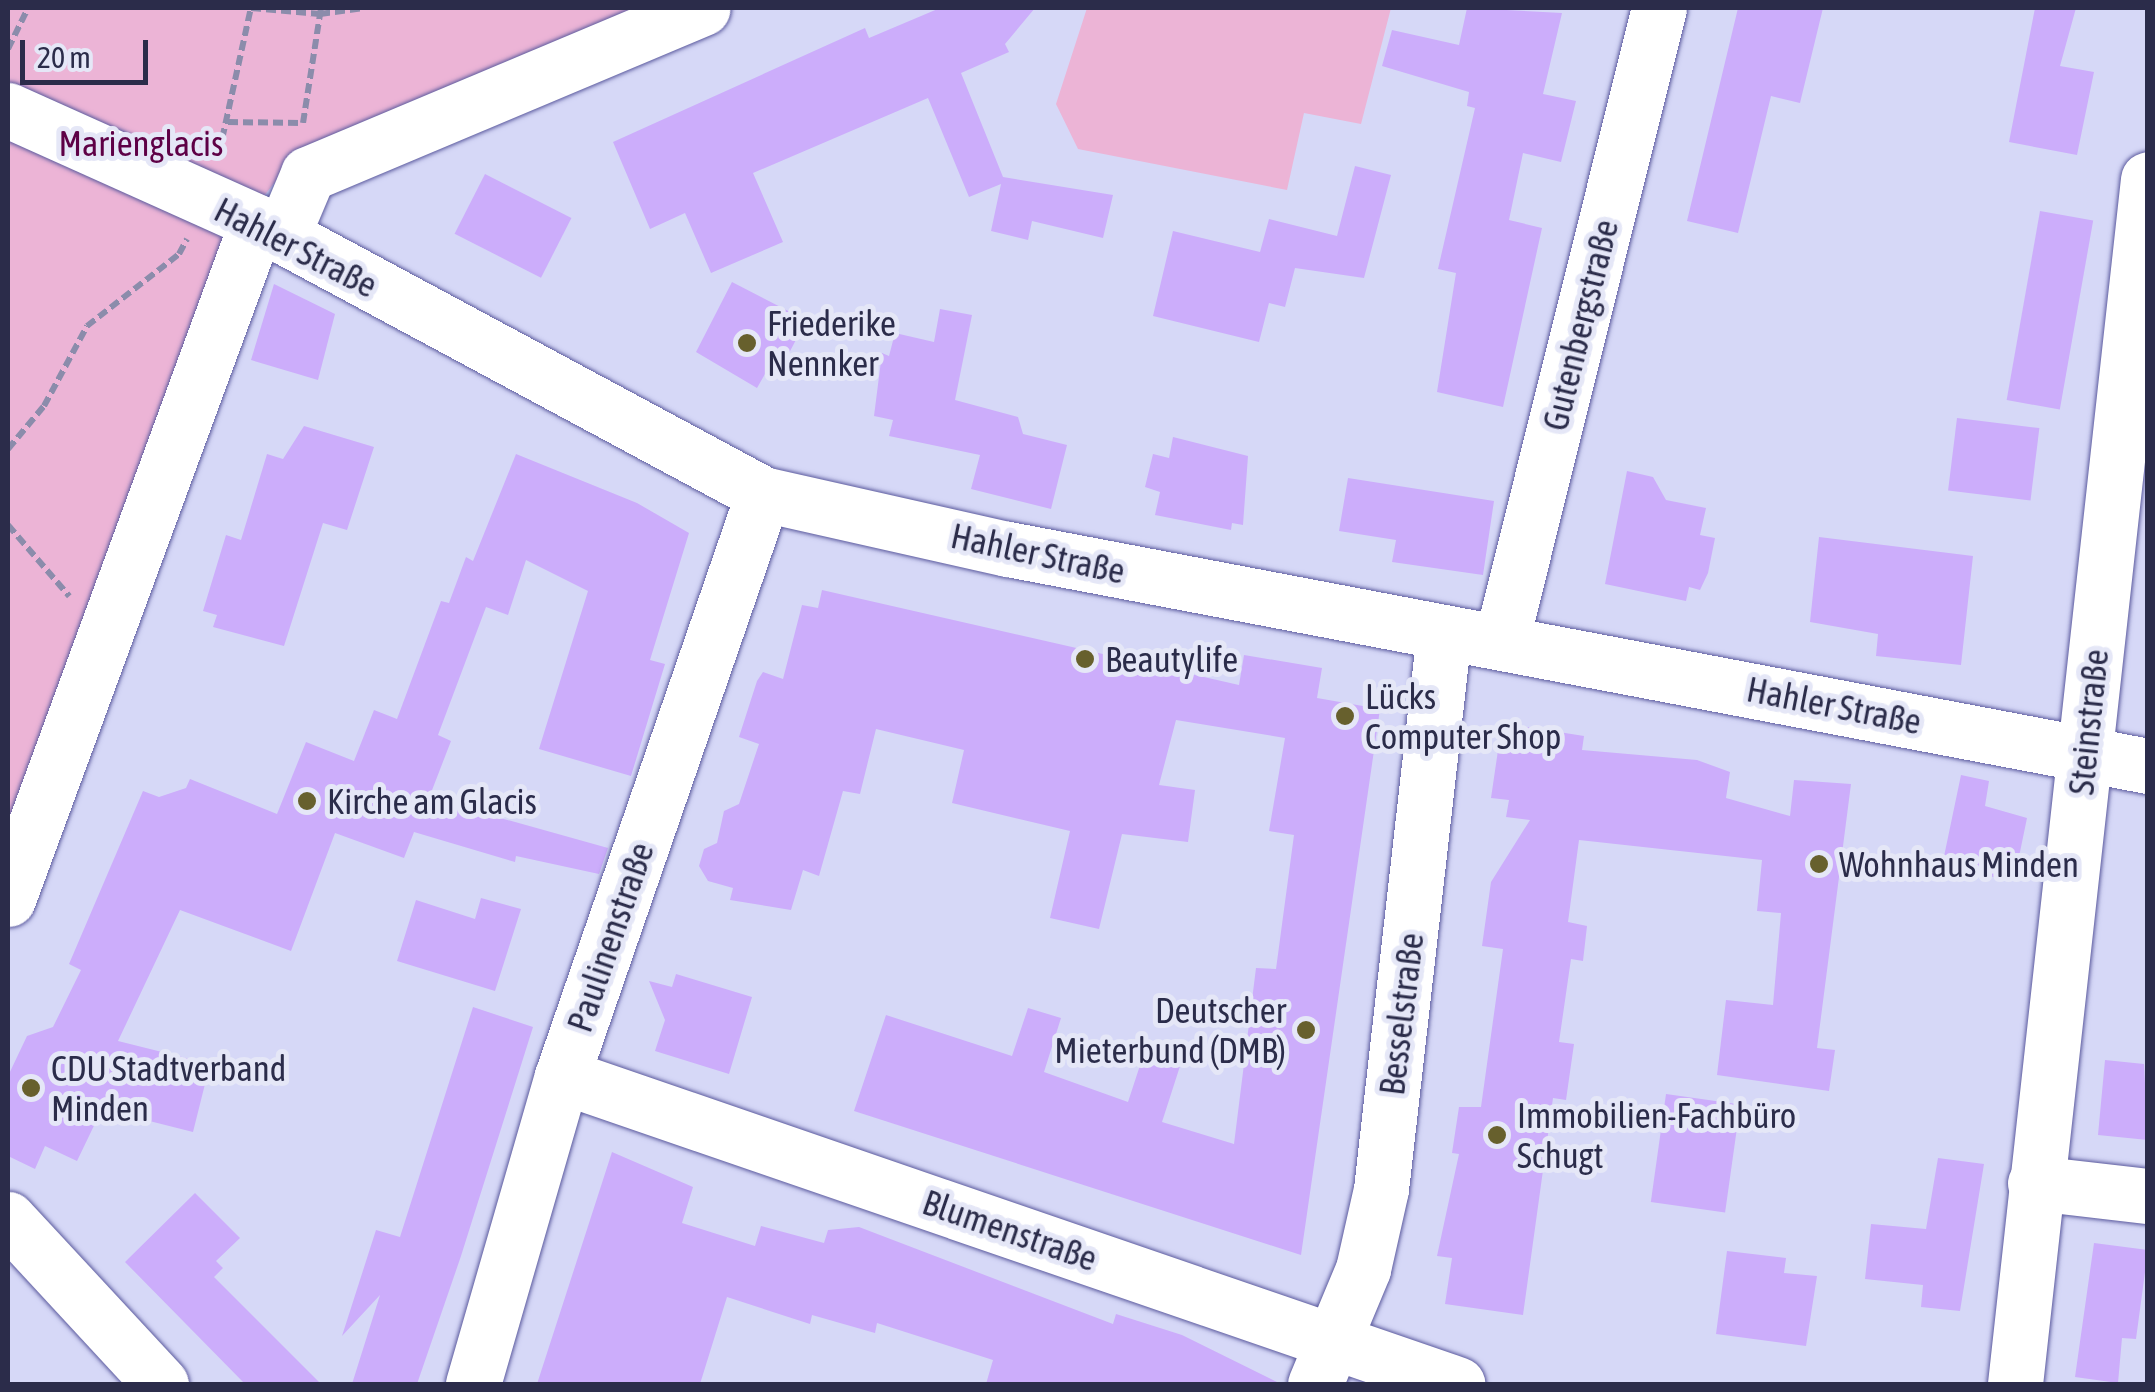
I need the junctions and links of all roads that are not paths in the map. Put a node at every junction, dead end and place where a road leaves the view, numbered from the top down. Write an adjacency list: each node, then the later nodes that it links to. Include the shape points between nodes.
1 (702, 8): 5 (street, via 306,148)
2 (1659, 8): 8 (street, Gutenbergstraße)
3 (8, 110): 5 (street, Hahler Straße)
4 (2148, 178): 9 (street, Steinstraße)
5 (270, 229): 6 (street, Hahler Straße); 11 (street, via 105,637)
6 (763, 494): 7 (street, Hahler Straße); 12 (street, Paulinenstraße)
7 (1444, 633): 8 (street, Hahler Straße); 16 (street, Besselstraße, via 1381,1190)
8 (1501, 642): 9 (street, Hahler Straße)
9 (2084, 754): 10 (street, Hahler Straße); 13 (street, Steinstraße)
10 (2148, 766)
11 (8, 899)
12 (562, 1076): 16 (street, Blumenstraße); 18 (street, Paulinenstraße)
13 (2035, 1183): 14 (street); 20 (street, Steinstraße)
14 (2148, 1196)
15 (8, 1220): 17 (street)
16 (1326, 1364): 19 (street, Blumenstraße)
17 (161, 1384)
18 (473, 1384)
19 (1457, 1384)
20 (2015, 1384)

